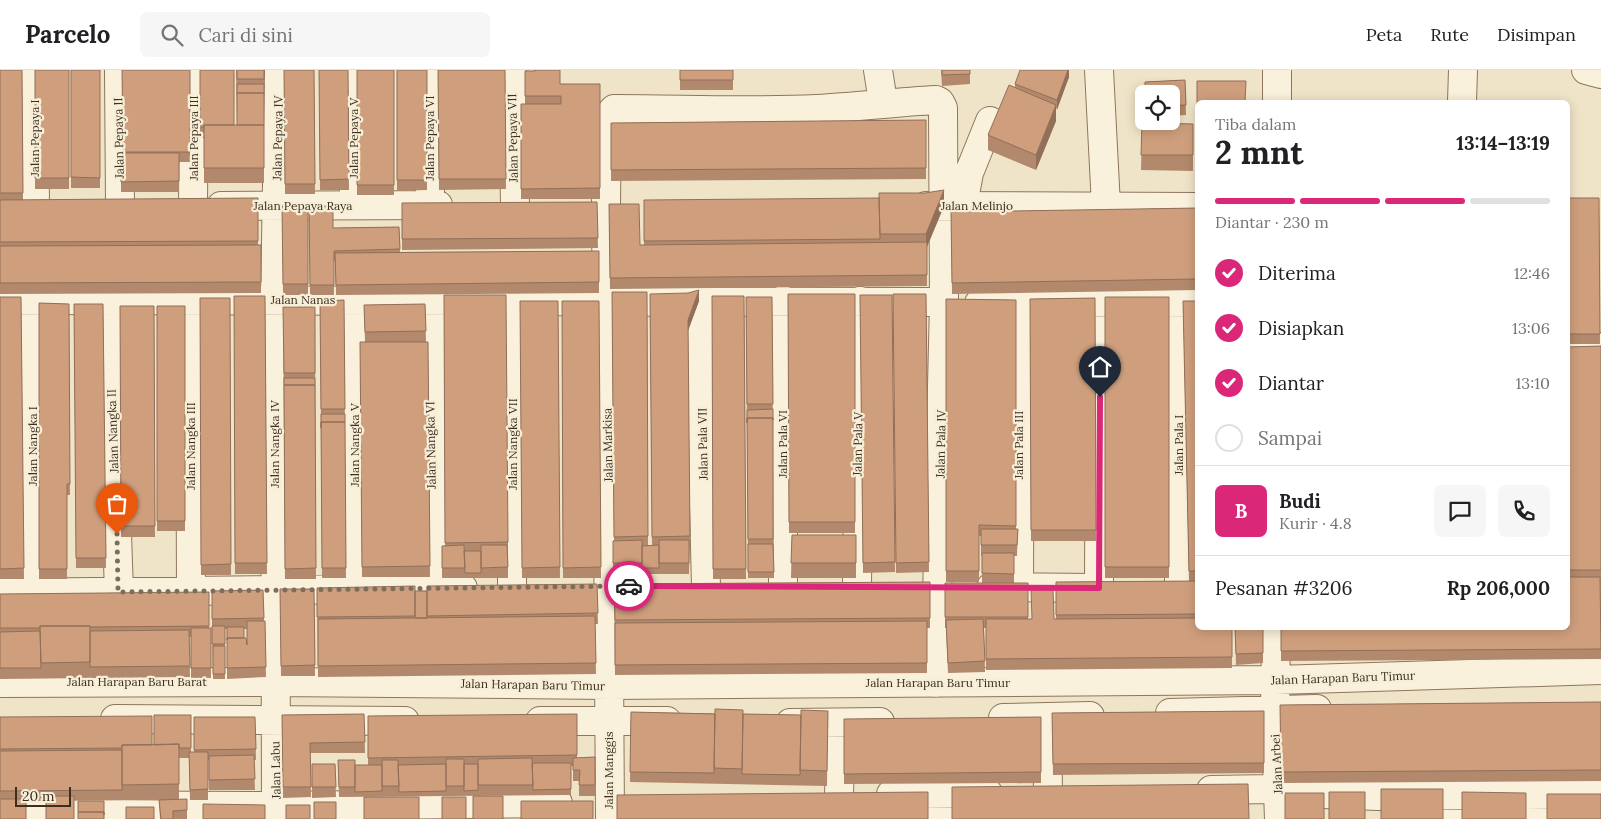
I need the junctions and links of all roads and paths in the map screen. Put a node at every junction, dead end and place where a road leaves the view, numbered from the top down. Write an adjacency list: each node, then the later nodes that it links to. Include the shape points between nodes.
1 (34, 70): 24 (street, Jalan Pepaya I, via 22,207)
2 (118, 70): 26 (street, Jalan Pepaya II)
3 (194, 70): 27 (street, Jalan Pepaya III)
4 (279, 70): 28 (street, Jalan Pepaya IV)
5 (354, 70): 22 (street, Jalan Pepaya V)
6 (430, 70): 23 (street, Jalan Pepaya VI)
7 (878, 70): 16 (street)
8 (1099, 70): 31 (street)
9 (1276, 70): 14 (street)
10 (1463, 70): 15 (street)
11 (1586, 70): 13 (street)
12 (512, 72): 18 (street, Jalan Pepaya VII)
13 (1601, 74)
14 (1277, 100)
15 (1462, 100)
16 (883, 102): 30 (street, via 940,102); 40 (street, Jalan Markisa, via 819,109 614,109 607,117)
17 (990, 121): 30 (street)
18 (515, 203): 20 (street); 21 (street)
19 (458, 204): 23 (street, Jalan Pepaya Raya)
20 (487, 204)
21 (544, 204)
22 (354, 205): 23 (street, Jalan Pepaya Raya); 28 (street, Jalan Pepaya Raya)
23 (430, 205)
24 (63, 206)
25 (92, 206): 26 (street, Jalan Pepaya Raya)
26 (120, 206): 27 (street, Jalan Pepaya Raya)
27 (194, 206): 28 (street, Jalan Pepaya Raya)
28 (277, 206): 33 (street, Jalan Nangka IV)
29 (904, 206): 30 (street, Jalan Melinjo)
30 (954, 206): 31 (street, Jalan Melinjo); 45 (street, Jalan Pala IV)
31 (1106, 206): 32 (street, Jalan Melinjo)
32 (1195, 207)
33 (275, 299): 37 (street, Jalan Nanas); 38 (street, Jalan Nanas); 68 (street, Jalan Nangka IV)
34 (0, 300): 35 (street, Jalan Nanas)
35 (32, 300): 36 (street, Jalan Nanas); 71 (street, Jalan Nangka I)
36 (109, 300): 37 (street, Jalan Nanas); 70 (street, Jalan Nangka II)
37 (190, 300): 69 (street, Jalan Nangka III)
38 (354, 300): 43 (street, Jalan Nanas); 66 (street, Jalan Nangka V)
39 (513, 300): 40 (street, Jalan Nanas); 43 (street, Jalan Nanas); 62 (street, Jalan Nangka VII)
40 (606, 300): 41 (street, Jalan Nanas); 51 (street, Jalan Markisa)
41 (699, 300): 42 (street, Jalan Nanas); 58 (street, Jalan Pala VII)
42 (784, 300): 44 (street, Jalan Nanas); 59 (street, Jalan Pala VI)
43 (430, 301): 67 (street, Jalan Nangka VI)
44 (860, 302): 45 (street, Jalan Nanas); 53 (street, Jalan Pala V)
45 (944, 302): 48 (street, Jalan Nanas); 60 (street, Jalan Pala IV)
46 (1100, 302): 47 (street, Jalan Nanas); 48 (street, Jalan Nanas); 64 (street)
47 (1189, 302): 61 (street, Jalan Pala I)
48 (1020, 303): 56 (street, Jalan Pala III)
49 (1570, 346): 50 (street)
50 (1601, 347)
51 (620, 586): 57 (street); 79 (street, Jalan Markisa)
52 (678, 586): 58 (street)
53 (857, 586): 54 (street); 59 (street)
54 (884, 586)
55 (910, 586): 60 (street)
56 (1019, 586): 60 (street); 64 (street)
57 (579, 587)
58 (706, 587): 59 (street)
59 (784, 587)
60 (937, 587): 78 (street, Jalan Pala IV)
61 (1178, 587)
62 (512, 588): 63 (street); 67 (street)
63 (541, 588)
64 (1099, 588): 65 (street)
65 (1129, 588)
66 (356, 589): 67 (street); 68 (street)
67 (433, 589)
68 (274, 590): 69 (street); 76 (street, Jalan Nangka IV)
69 (192, 591): 70 (street)
70 (118, 592): 71 (street)
71 (34, 593): 72 (street)
72 (0, 594)
73 (1276, 630): 75 (street, Jalan Arbei)
74 (1601, 670): 75 (street, Jalan Harapan Baru Timur)
75 (1276, 680): 78 (street, Jalan Harapan Baru Timur); 80 (street, Jalan Arbei)
76 (275, 682): 77 (street, Jalan Harapan Baru Barat); 79 (street, Jalan Harapan Baru Timur); 88 (street, Jalan Labu)
77 (0, 683)
78 (934, 683): 79 (street, Jalan Harapan Baru Timur)
79 (610, 686): 87 (street, Jalan Manggis)
80 (1275, 709): 81 (street); 82 (street); 95 (street, Jalan Arbei)
81 (1344, 709)
82 (1146, 714)
83 (1116, 715): 84 (street)
84 (1047, 717): 86 (street); 97 (street)
85 (88, 719): 88 (street)
86 (978, 719)
87 (609, 720): 90 (street); 92 (street); 108 (street, Jalan Manggis)
88 (275, 721): 89 (street); 115 (street, Jalan Labu)
89 (432, 721)
90 (511, 721)
91 (910, 721): 94 (street)
92 (696, 722)
93 (764, 722): 94 (street)
94 (841, 723): 100 (street)
95 (1279, 789): 96 (street); 107 (street); 116 (street, Jalan Arbei)
96 (1183, 790)
97 (1048, 792): 98 (street); 104 (street, via 1014,793)
98 (1077, 792)
99 (1601, 794): 106 (street)
100 (839, 795): 101 (street); 104 (street)
101 (809, 796)
102 (639, 802): 108 (street)
103 (0, 805): 109 (street)
104 (941, 806)
105 (1457, 806): 106 (street); 107 (street)
106 (1536, 806)
107 (1378, 807)
108 (609, 811): 114 (street)
109 (34, 812): 110 (street)
110 (121, 812): 111 (street)
111 (198, 812): 115 (street)
112 (357, 812): 113 (street); 115 (street)
113 (434, 812): 114 (street)
114 (514, 812)
115 (276, 813)
116 (1279, 819)

